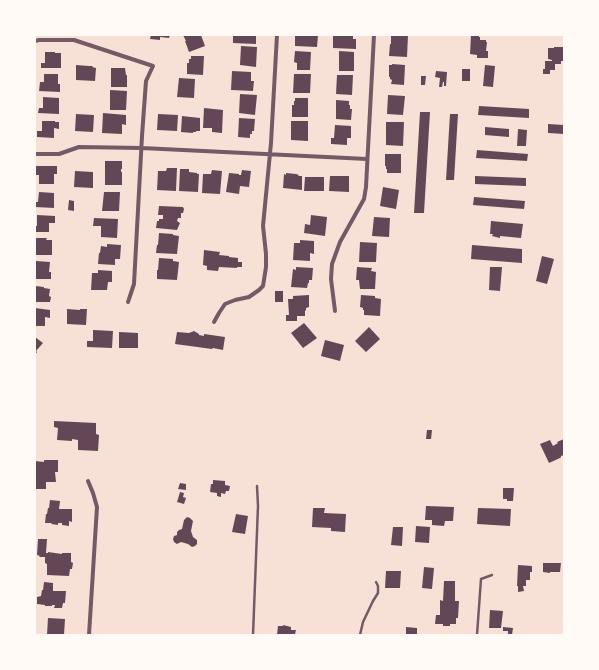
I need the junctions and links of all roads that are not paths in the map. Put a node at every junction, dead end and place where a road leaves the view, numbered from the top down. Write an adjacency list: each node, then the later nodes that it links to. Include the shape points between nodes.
1 (277, 35): 6 (street)
2 (374, 35): 7 (street)
3 (35, 41): 4 (street, via 74,40 153,66 146,81)
4 (142, 148): 5 (street, via 79,147 59,154); 6 (street); 8 (street, via 134,284)
5 (35, 154)
6 (270, 155): 7 (street); 10 (street, via 263,226 266,254 263,286 249,297 225,304)
7 (367, 159): 9 (street, via 364,199 340,242 332,264)
8 (128, 302)
9 (335, 311)
10 (214, 322)
11 (88, 480): 15 (street, via 97,507)
12 (257, 486): 16 (lane)
13 (492, 575): 18 (lane, via 481,580)
14 (376, 582): 17 (lane, via 378,592 368,609)
15 (89, 635)
16 (253, 635)
17 (360, 635)
18 (477, 635)

